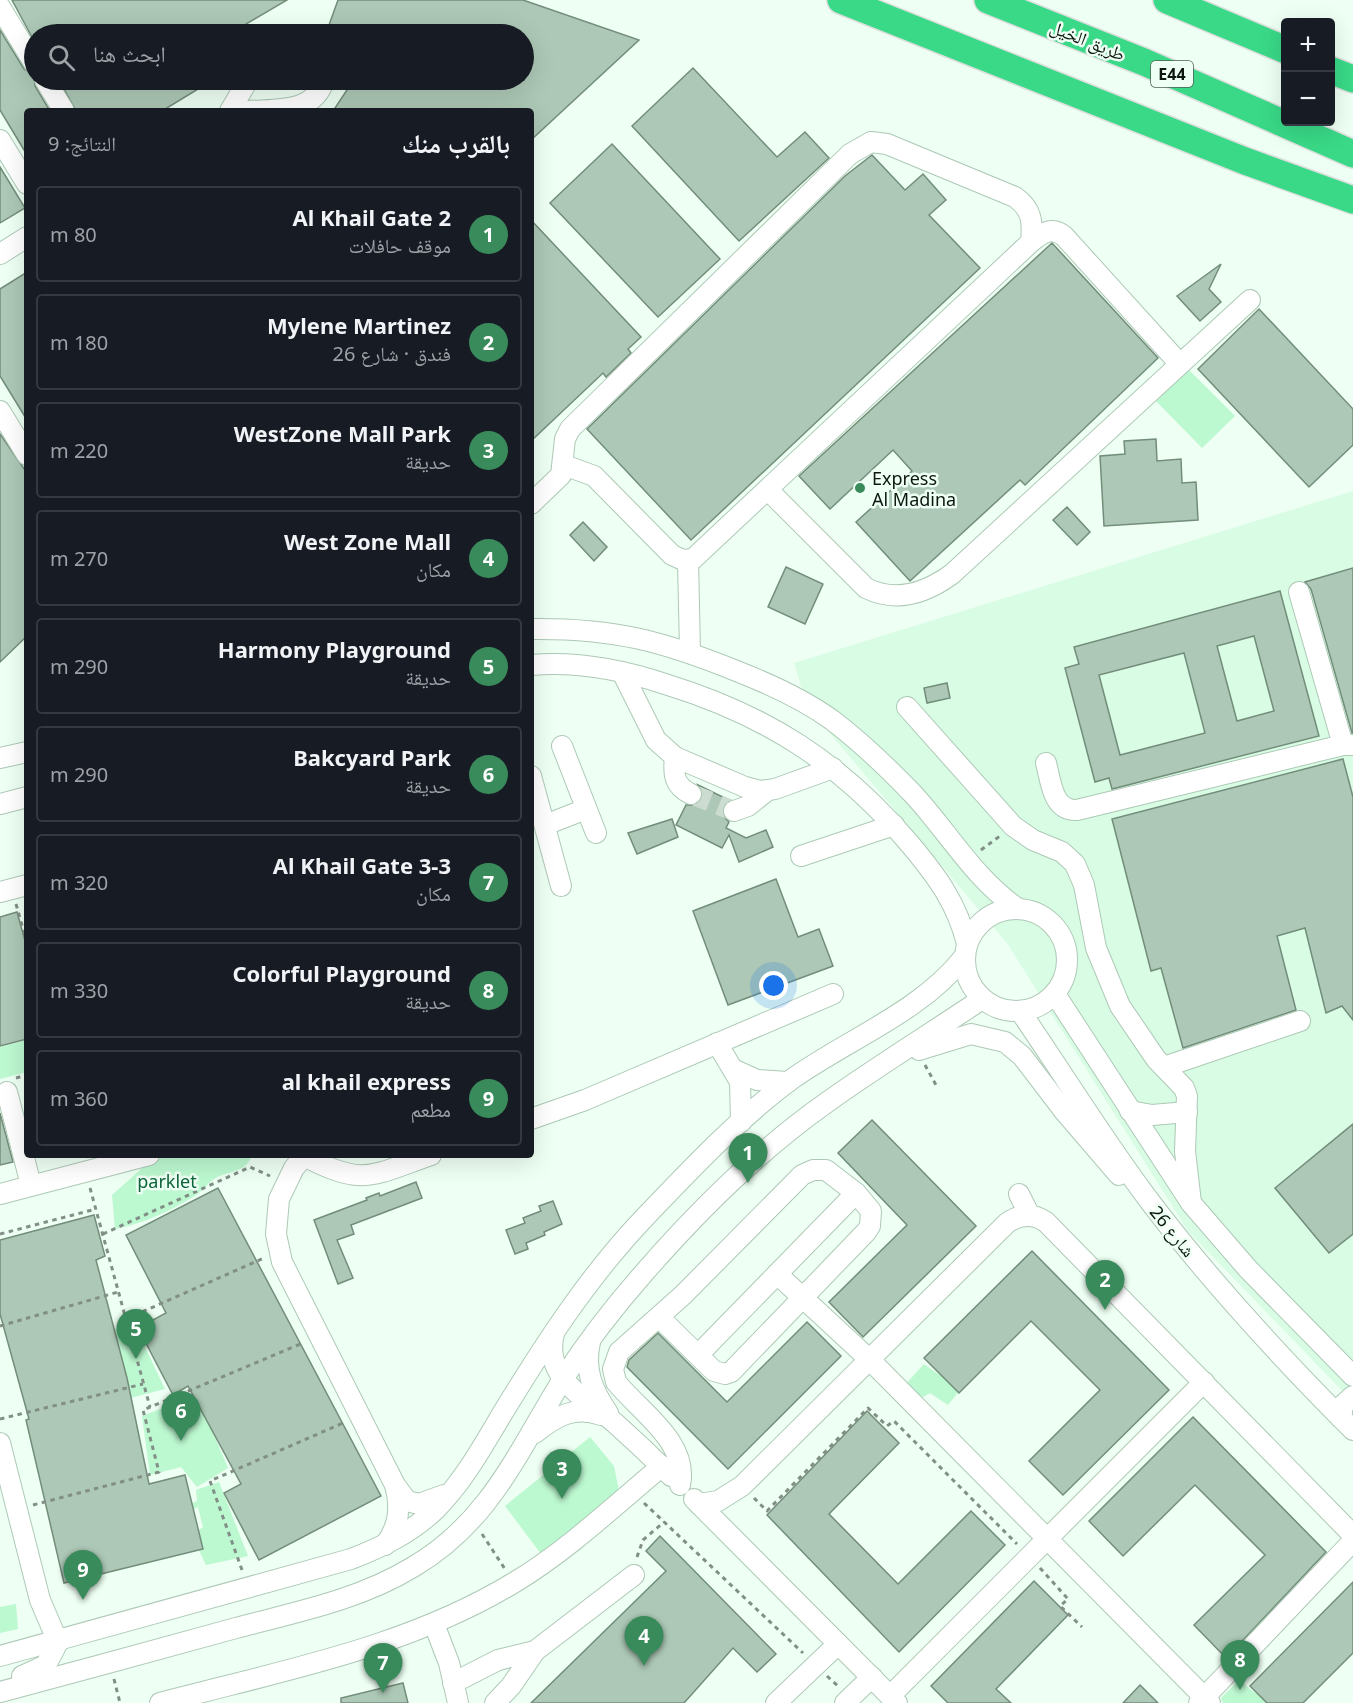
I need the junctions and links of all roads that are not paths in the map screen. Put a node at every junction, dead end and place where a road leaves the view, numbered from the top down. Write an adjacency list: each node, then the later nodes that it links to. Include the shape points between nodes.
1 (841, 0): 19 (highway)
2 (988, 0): 17 (highway, طريق الخيل / E44, via 1144,62)
3 (1167, 0): 5 (highway)
4 (0, 7): 6 (street)
5 (1199, 7): 7 (highway)
6 (24, 47)
7 (1281, 48)
8 (1335, 72): 9 (highway)
9 (1353, 79)
10 (51, 90): 13 (street)
11 (242, 90): 14 (street)
12 (320, 90): 15 (street, via 304,105)
13 (62, 108)
14 (232, 108)
15 (276, 108)
16 (0, 140): 18 (street)
17 (1353, 154)
18 (24, 179)
19 (1353, 200)
20 (24, 239): 22 (street)
21 (1031, 242): 24 (street, via 1047,231 1059,232); 27 (street, via 1031,216 1015,197 887,144 863,144 570,429); 28 (street)
22 (0, 254)
23 (1250, 300): 24 (street)
24 (1179, 363): 28 (street, via 952,574 920,592 886,595 866,588)
25 (0, 411): 26 (street)
26 (24, 450)
27 (564, 465): 29 (street, via 558,479); 30 (street, via 594,476 672,555)
28 (769, 490): 30 (street, via 698,557)
29 (534, 501)
30 (688, 560): 33 (street)
31 (1299, 592): 37 (street)
32 (534, 629): 33 (street, via 602,631)
33 (690, 652): 56 (street, via 787,691 831,719 891,771 983,879)
34 (534, 666): 35 (street, via 567,664)
35 (622, 672): 41 (street, via 656,740); 43 (street, via 746,713 791,737)
36 (907, 707): 65 (street, via 1013,826 1062,852 1075,864 1082,878 1093,938 1106,978 1137,1034)
37 (1348, 745): 42 (street, via 1077,810 1066,809 1058,802)
38 (562, 746): 49 (street)
39 (24, 753): 40 (street)
40 (1, 757)
41 (675, 757): 45 (street, via 745,788); 46 (street, via 674,777)
42 (1046, 763)
43 (833, 768): 45 (street); 52 (street)
44 (534, 786): 51 (street)
45 (768, 790): 50 (street, via 748,806)
46 (691, 794)
47 (24, 798): 48 (street)
48 (0, 804)
49 (586, 809): 51 (street); 53 (street)
50 (734, 811)
51 (545, 825): 55 (street)
52 (894, 825): 54 (street); 57 (street, via 953,901 961,918)
53 (596, 833)
54 (801, 856)
55 (561, 886)
56 (1017, 908): 57 (street, via 992,914 972,932); 59 (street, via 1048,919 1066,946 1066,971)
57 (966, 950): 60 (street, via 965,970); 67 (street, via 933,989)
58 (833, 994): 63 (street)
59 (1055, 994): 61 (street, via 1039,1006); 69 (street, شارع 26)
60 (982, 999): 61 (street, via 1000,1009); 64 (street)
61 (1020, 1011): 83 (street, شارع 26)
62 (1300, 1022): 65 (street)
63 (717, 1043): 66 (street); 71 (street)
64 (891, 1060): 83 (street, via 960,1036 983,1035 1005,1042 1022,1056 1104,1159); 90 (street, via 826,1103 741,1173 644,1273)
65 (1164, 1067): 70 (street, via 1184,1088)
66 (735, 1070): 67 (street, via 757,1080); 72 (street, via 742,1095)
67 (788, 1082): 72 (street)
68 (7, 1092): 73 (street)
69 (1130, 1111): 70 (street, via 1152,1115); 84 (street, شارع 26)
70 (1187, 1112): 84 (street, via 1185,1151)
71 (534, 1118)
72 (741, 1122): 89 (street, via 609,1257)
73 (24, 1158)
74 (24, 1158): 79 (street)
75 (137, 1158): 79 (street)
76 (303, 1158): 102 (street, via 285,1182 276,1216 279,1251)
77 (310, 1158): 78 (street, via 335,1172 363,1177)
78 (422, 1158)
79 (31, 1185): 81 (street)
80 (856, 1193): 86 (street); 87 (street, via 871,1211 870,1226); 88 (street, via 826,1170 802,1175)
81 (0, 1194)
82 (1019, 1194): 85 (street)
83 (1149, 1201): 98 (street, شارع 26, via 1222,1290)
84 (1191, 1203): 93 (street, شارع 26, via 1248,1269)
85 (1030, 1216): 92 (street, via 1007,1223); 95 (street, via 1046,1222)
86 (777, 1274): 87 (street); 91 (street)
87 (803, 1297): 91 (street, via 731,1372 719,1373); 92 (street)
88 (659, 1317): 91 (street); 103 (street, via 619,1352 613,1370 616,1382 677,1451 682,1467)
89 (555, 1332): 94 (street, via 552,1356); 104 (street)
90 (590, 1340): 94 (street); 97 (street, via 590,1380)
91 (698, 1355)
92 (870, 1360): 105 (street, via 742,1486 718,1501); 107 (street)
93 (1353, 1376)
94 (563, 1379): 97 (street); 99 (street)
95 (1204, 1382): 106 (street); 107 (street)
96 (1353, 1396): 98 (street, via 1343,1405)
97 (614, 1422): 99 (street, via 598,1413 571,1412); 101 (street)
98 (1347, 1424)
99 (530, 1436): 121 (street, via 505,1479 473,1519 414,1567 328,1604)
100 (0, 1443): 111 (street)
101 (662, 1466): 103 (street); 112 (street, via 555,1555 514,1583)
102 (395, 1485): 104 (street, via 407,1501 419,1504); 109 (street, via 399,1503 397,1522)
103 (680, 1485): 105 (street)
104 (452, 1491): 109 (street, via 418,1524)
105 (699, 1504): 114 (street)
106 (1353, 1535)
107 (1048, 1540): 123 (street); 124 (street)
108 (1353, 1541): 124 (street)
109 (384, 1546): 113 (street, via 351,1559)
110 (634, 1575): 116 (street)
111 (40, 1600): 113 (street); 115 (street)
112 (435, 1624): 119 (street); 125 (street, via 371,1647)
113 (58, 1642): 115 (street); 120 (street, via 41,1669)
114 (838, 1644): 118 (street); 128 (street)
115 (28, 1648): 117 (street)
116 (535, 1651): 119 (street, via 498,1660); 127 (street)
117 (0, 1656)
118 (872, 1677): 122 (street); 123 (street)
119 (453, 1683): 126 (street)
120 (0, 1685)
121 (0, 1692)
122 (848, 1700)
123 (894, 1700)
124 (1204, 1701)
125 (161, 1703)
126 (458, 1703)
127 (495, 1703)
128 (776, 1703)

